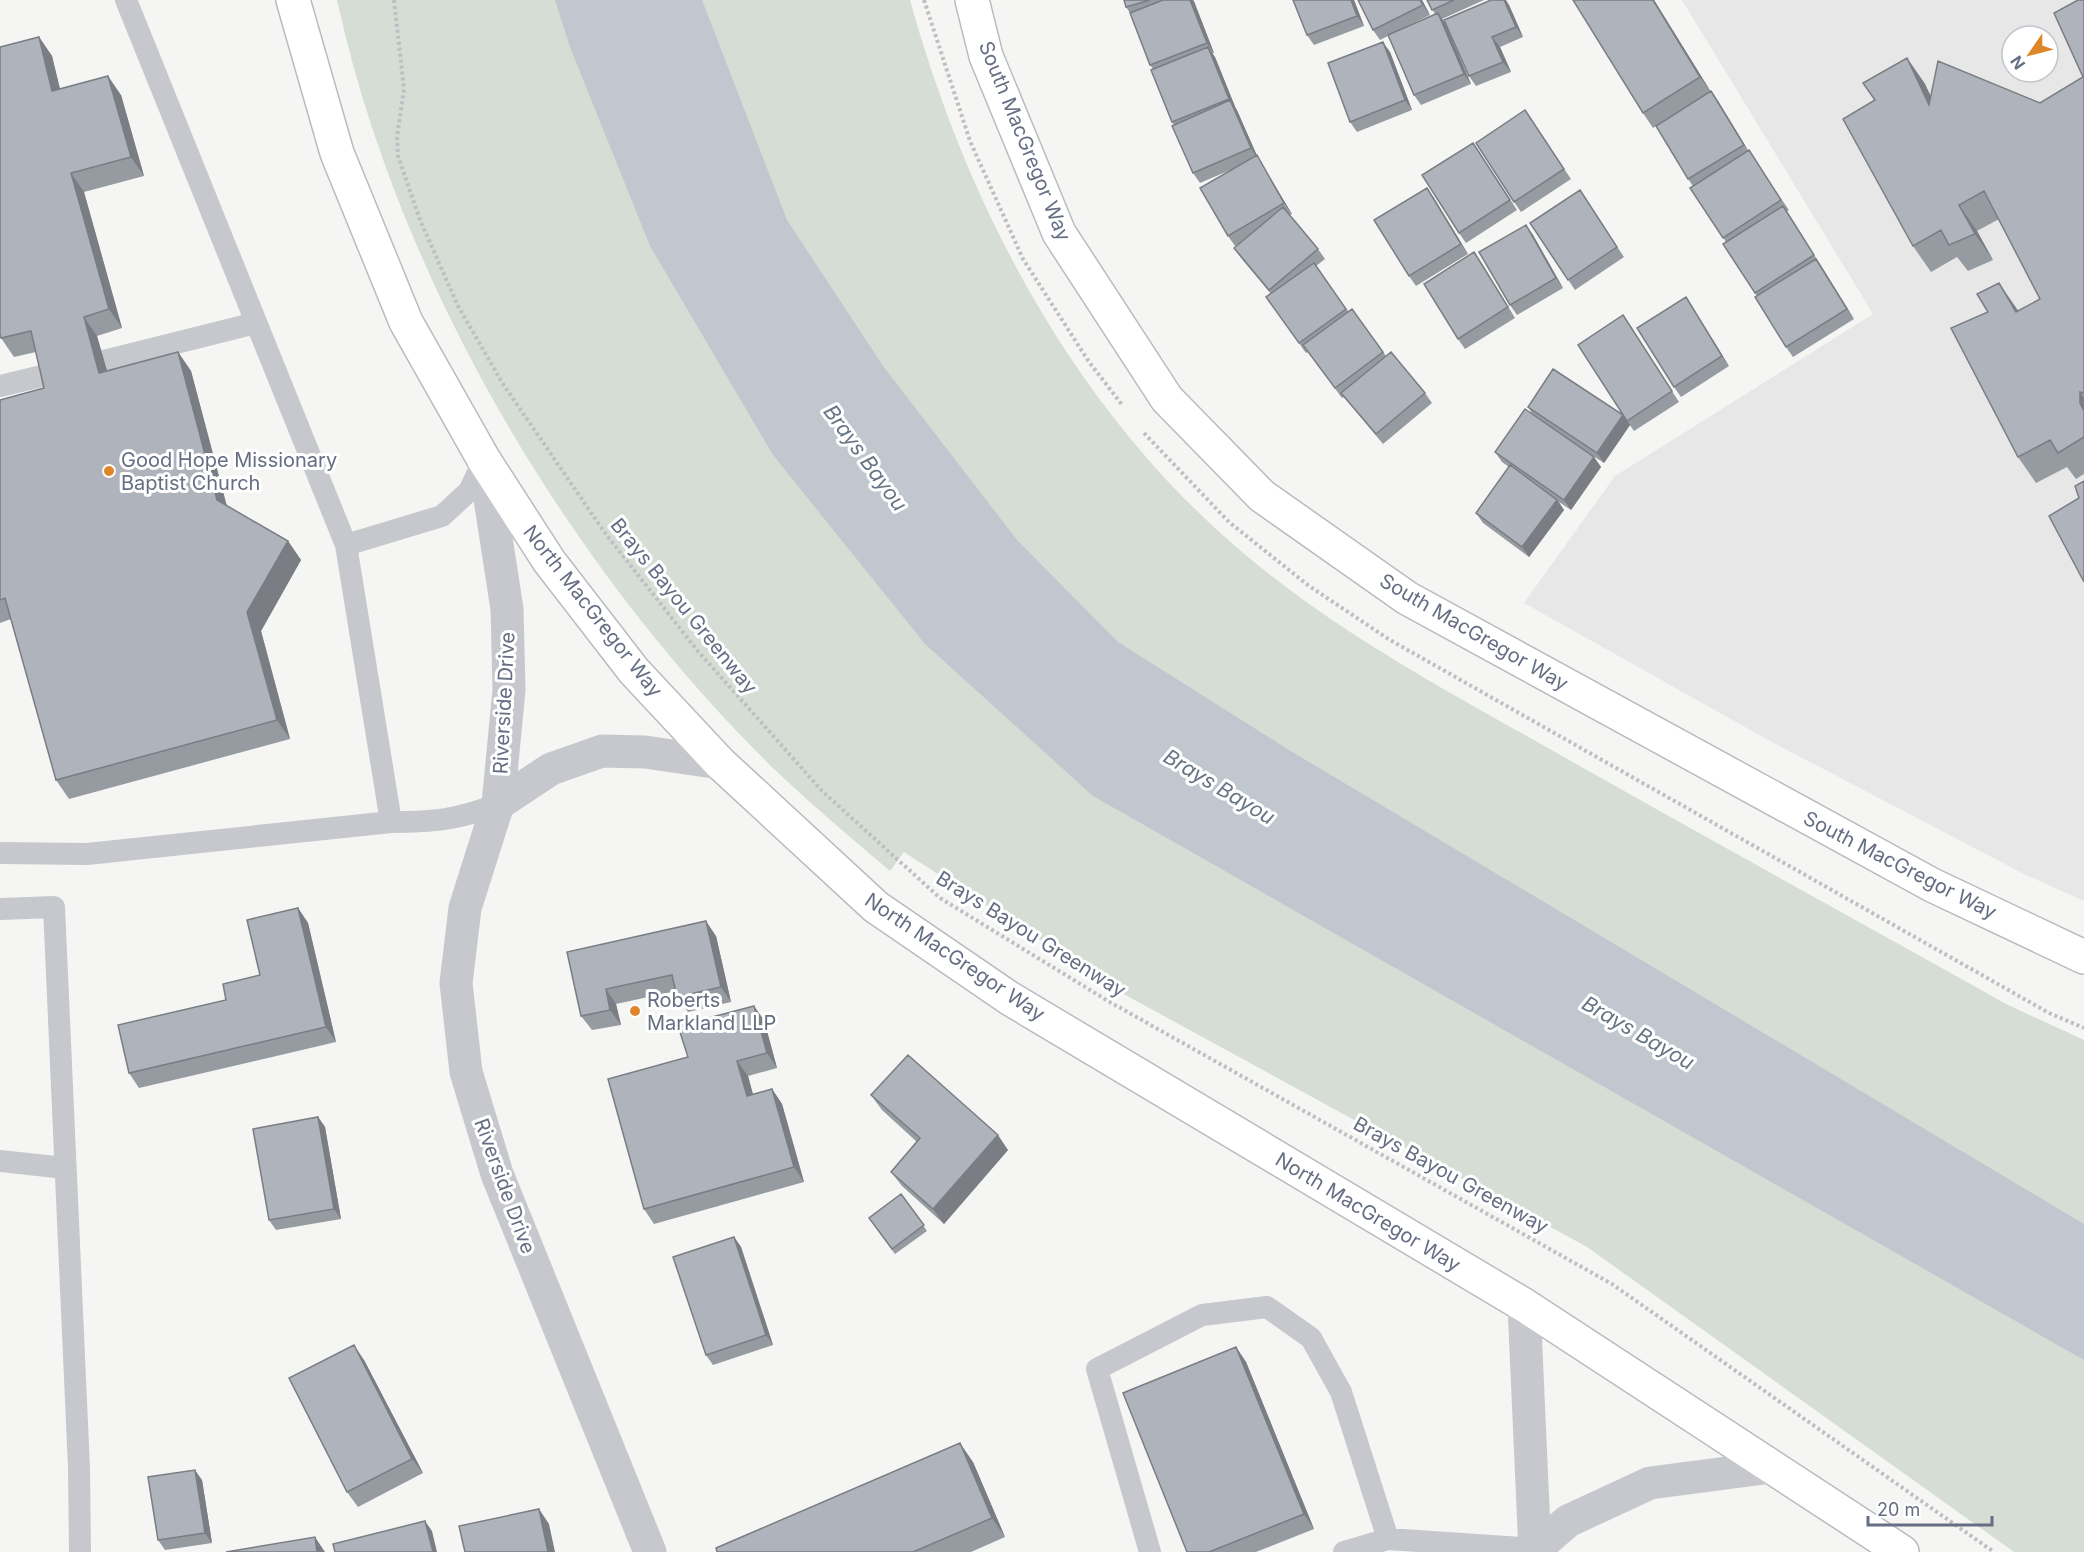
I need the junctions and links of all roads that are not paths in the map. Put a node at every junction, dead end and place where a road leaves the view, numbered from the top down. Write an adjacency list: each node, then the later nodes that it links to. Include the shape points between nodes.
1 (126, 0): 4 (lane)
2 (293, 0): 8 (main road, North MacGregor Way, via 337,153 406,322)
3 (972, 0): 15 (main road, South MacGregor Way, via 986,56 1059,233 1167,399 1262,496 1407,598 1932,885)
4 (256, 323): 5 (lane); 9 (lane)
5 (104, 361)
6 (50, 374): 7 (lane)
7 (0, 387)
8 (484, 460): 9 (lane, via 469,491 442,516); 10 (main road, North MacGregor Way, via 549,561 634,671); 11 (street, Riverside Drive, via 507,609 508,690)
9 (346, 545): 12 (lane)
10 (720, 763): 11 (street, Riverside Drive, via 645,752 602,751 550,769); 18 (main road, North MacGregor Way, via 876,907 999,991)
11 (498, 804): 12 (lane, via 464,818); 23 (street, Riverside Drive, via 465,908 456,983 466,1072 497,1174)
12 (391, 822): 13 (lane, via 87,854)
13 (0, 853)
14 (0, 909): 17 (lane, via 54,907)
15 (2084, 957)
16 (0, 1161): 17 (lane)
17 (65, 1168): 22 (lane)
18 (1524, 1305): 19 (main road, North MacGregor Way); 21 (street)
19 (1772, 1467): 21 (street, via 1650,1483 1568,1521); 26 (main road, North MacGregor Way)
20 (1388, 1539): 21 (lane); 24 (lane, via 1341,1392 1311,1338 1267,1307 1202,1316 1097,1369); 25 (lane)
21 (1536, 1551)
22 (80, 1552)
23 (650, 1552)
24 (1150, 1552)
25 (1344, 1552)
26 (1902, 1552)

